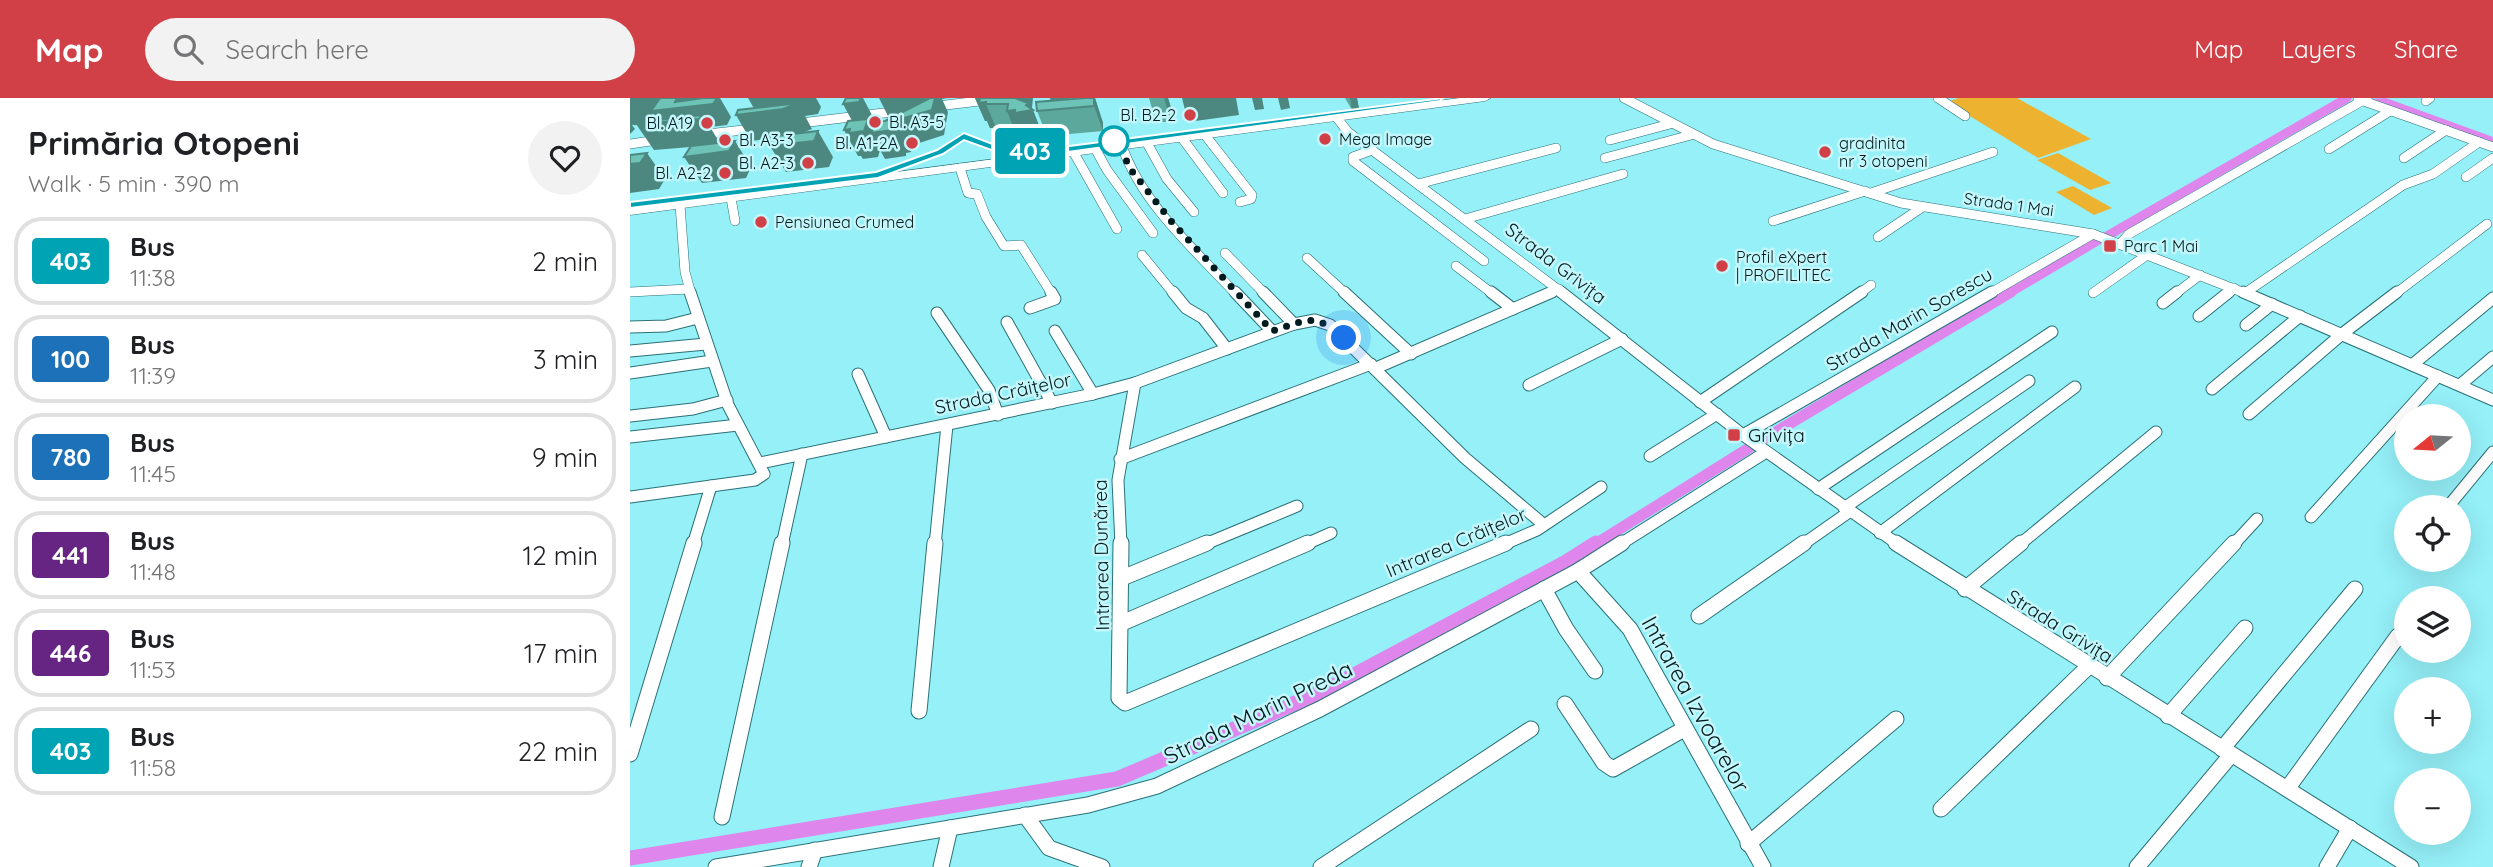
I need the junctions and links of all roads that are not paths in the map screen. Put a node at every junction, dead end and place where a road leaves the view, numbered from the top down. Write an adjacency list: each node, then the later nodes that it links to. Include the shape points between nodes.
1 (887, 98): 12 (street)
2 (1005, 98): 8 (street)
3 (1440, 98): 49 (highway)
4 (1485, 98): 14 (highway)
5 (1624, 98): 15 (street, Strada 1 Mai)
6 (1938, 98): 13 (street)
7 (2361, 99): 11 (street); 62 (street, via 2129,234)
8 (971, 100): 9 (street)
9 (923, 108)
10 (909, 110): 12 (street)
11 (2390, 111): 18 (street); 33 (street)
12 (882, 113): 16 (street)
13 (1965, 116)
14 (1337, 118): 20 (highway); 35 (street, Strada Grivița)
15 (1670, 124): 21 (street, Strada 1 Mai); 25 (street)
16 (778, 126)
17 (768, 127): 22 (street)
18 (2446, 130): 27 (street); 39 (street)
19 (653, 131): 26 (street)
20 (1205, 135): 23 (highway); 48 (street, via 1252,195)
21 (1691, 135): 38 (street); 45 (street, Strada 1 Mai)
22 (695, 136)
23 (1182, 138): 28 (highway); 46 (street)
24 (668, 139): 26 (street)
25 (1609, 140)
26 (646, 142): 29 (street)
27 (2479, 142): 31 (street); 73 (street, via 2433,174 2403,185)
28 (1147, 143): 30 (highway); 53 (street, via 1167,179)
29 (630, 144)
30 (1122, 146): 34 (highway); 90 (street, via 1128,166 1171,221)
31 (2493, 147)
32 (1556, 148): 44 (street)
33 (2329, 149)
34 (1096, 150): 37 (highway); 59 (street)
35 (1372, 150): 44 (street, Strada Grivița); 67 (street, via 1353,161)
36 (1993, 152): 45 (street)
37 (1074, 153): 41 (highway); 58 (street)
38 (1605, 158)
39 (2404, 158)
40 (2493, 158): 43 (street)
41 (960, 167): 47 (highway); 79 (street, via 968,193 977,194 1004,246 1021,245 1055,299)
42 (1623, 174): 54 (street, Strada Grivița)
43 (2466, 177)
44 (1418, 184): 54 (street, Strada Grivița)
45 (1868, 192): 51 (street, Strada 1 Mai); 56 (street)
46 (1223, 194)
47 (731, 198): 50 (highway); 55 (street)
48 (1240, 202)
49 (630, 205)
50 (680, 205): 52 (highway); 71 (street)
51 (1921, 208): 60 (street, Strada 1 Mai); 61 (street)
52 (630, 211)
53 (1194, 212)
54 (1465, 219): 72 (street, Strada Grivița)
55 (735, 221)
56 (1773, 222)
57 (2487, 225): 92 (street)
58 (1117, 229)
59 (1153, 233)
60 (2093, 234): 62 (street, Strada 1 Mai); 123 (street, Strada Marin Sorescu)
61 (1878, 237)
62 (2120, 244): 64 (street, Strada 1 Mai)
63 (1225, 253): 86 (street)
64 (2147, 254): 69 (street, Strada 1 Mai); 75 (street)
65 (1142, 255): 95 (street)
66 (1307, 258): 97 (street)
67 (1484, 261)
68 (1456, 266): 80 (street)
69 (2200, 275): 73 (street, Strada 1 Mai); 77 (street)
70 (1871, 285): 114 (street)
71 (689, 289): 74 (street); 84 (street)
72 (1559, 289): 80 (street); 93 (street, Strada Grivița)
73 (2240, 291): 78 (street, Strada 1 Mai); 82 (street)
74 (630, 292)
75 (2093, 293)
76 (2493, 299): 100 (street)
77 (2163, 303)
78 (2272, 304): 83 (street, Strada 1 Mai); 87 (street)
79 (1030, 308)
80 (1513, 309): 97 (street)
81 (937, 313): 118 (street, via 989,390)
82 (2199, 316)
83 (2300, 316): 92 (street, Strada 1 Mai); 110 (street)
84 (698, 318): 88 (street, via 666,326); 94 (street)
85 (1007, 321): 115 (street)
86 (1294, 324): 90 (street, Strada Crăițelor); 101 (street, Strada Crăițelor, via 1327,323)
87 (2246, 325)
88 (630, 327)
89 (1055, 331): 111 (street)
90 (1272, 331): 95 (street, Strada Crăițelor)
91 (2052, 332): 134 (street)
92 (2342, 334): 100 (street, Strada 1 Mai); 117 (street)
93 (1622, 339): 107 (street); 114 (street, Strada Grivița)
94 (706, 344): 96 (street); 99 (street)
95 (1227, 349): 106 (street, Strada Crăițelor)
96 (630, 351)
97 (1411, 354): 101 (street)
98 (2493, 357): 108 (street)
99 (712, 361): 102 (street); 112 (street)
100 (2412, 365): 104 (street, Strada 1 Mai)
101 (1374, 366): 130 (street); 141 (street, Intrarea Crăițelor, via 1465,458)
102 (630, 373)
103 (858, 373): 125 (street)
104 (2438, 376): 108 (street, Strada 1 Mai); 139 (street)
105 (2029, 381): 138 (street)
106 (1135, 383): 111 (street, Strada Crăițelor); 130 (street, Intrarea Dunărea)
107 (1529, 385)
108 (2460, 385): 113 (street, Strada 1 Mai)
109 (2075, 387): 143 (street)
110 (2212, 390)
111 (1093, 394): 115 (street, Strada Crăițelor)
112 (727, 400): 119 (street); 120 (street)
113 (2493, 400)
114 (1700, 402): 116 (street, Strada Grivița)
115 (1052, 403): 118 (street, Strada Crăițelor)
116 (1717, 414): 123 (street, Strada Grivița); 129 (street)
117 (2249, 414)
118 (998, 415): 121 (street, Strada Crăițelor)
119 (630, 416)
120 (738, 425): 124 (street); 131 (street)
121 (947, 425): 125 (street, Strada Crăițelor); 158 (street)
122 (2156, 432): 147 (street)
123 (1743, 435): 126 (street, Strada Grivița)
124 (630, 437)
125 (886, 437): 128 (street, Strada Crăițelor)
126 (1766, 452): 134 (street, Strada Grivița); 144 (street, Strada Marin Preda)
127 (2493, 452): 135 (street)
128 (802, 454): 131 (street, Strada Crăițelor); 168 (street)
129 (1650, 456)
130 (1121, 459): 145 (street, Intrarea Dunărea)
131 (760, 463): 132 (street, via 764,474 759,480)
132 (711, 486): 136 (street); 164 (street)
133 (1601, 487): 141 (street)
134 (1818, 489): 138 (street, Strada Grivița)
135 (2458, 495)
136 (630, 497)
137 (1297, 506): 145 (street)
138 (1847, 510): 143 (street, Strada Grivița); 149 (street)
139 (2311, 517)
140 (2257, 519): 155 (street)
141 (1543, 524): 156 (street, Intrarea Crăițelor)
142 (1331, 533): 150 (street)
143 (1880, 533): 147 (street, Strada Grivița)
144 (1578, 571): 146 (street, Strada Marin Preda); 162 (street, Intrarea Izvoarelor, via 1630,629)
145 (1122, 578): 150 (street, Intrarea Dunărea)
146 (1544, 589): 154 (street); 167 (street, Strada Marin Preda, via 1320,709 1157,786)
147 (1965, 589): 153 (street, Strada Grivița)
148 (2355, 589): 163 (street)
149 (1699, 616)
150 (1122, 623): 156 (street, Intrarea Dunărea, via 1119,698 1125,703)
151 (2245, 628): 159 (street)
152 (2394, 642): 165 (street)
153 (2088, 667): 155 (street, Strada Grivița); 166 (street)
154 (1595, 671)
155 (2107, 678): 159 (street, Strada Grivița)
156 (1144, 696)
157 (1565, 704): 162 (street, via 1604,763 1613,769)
158 (919, 711)
159 (2168, 716): 163 (street, Strada Grivița)
160 (1896, 719): 171 (street)
161 (1531, 729): 176 (street)
162 (1684, 729): 171 (street, Intrarea Izvoarelor)
163 (2227, 752): 165 (street, Strada Grivița); 178 (street)
164 (630, 754)
165 (2287, 789): 170 (street, Strada Grivița)
166 (1941, 808)
167 (1025, 815): 169 (street, Strada Marin Preda); 175 (street, via 1049,851)
168 (722, 817)
169 (950, 828): 172 (street, Strada Marin Preda); 174 (street)
170 (2350, 828): 179 (street); 180 (street, Strada Grivița)
171 (1748, 844): 177 (street, Intrarea Izvoarelor)
172 (812, 859): 173 (street, Strada Marin Preda)
173 (716, 867)
174 (941, 867)
175 (1102, 867)
176 (1321, 867)
177 (1763, 867)
178 (2137, 867)
179 (2326, 867)
180 (2411, 867)

